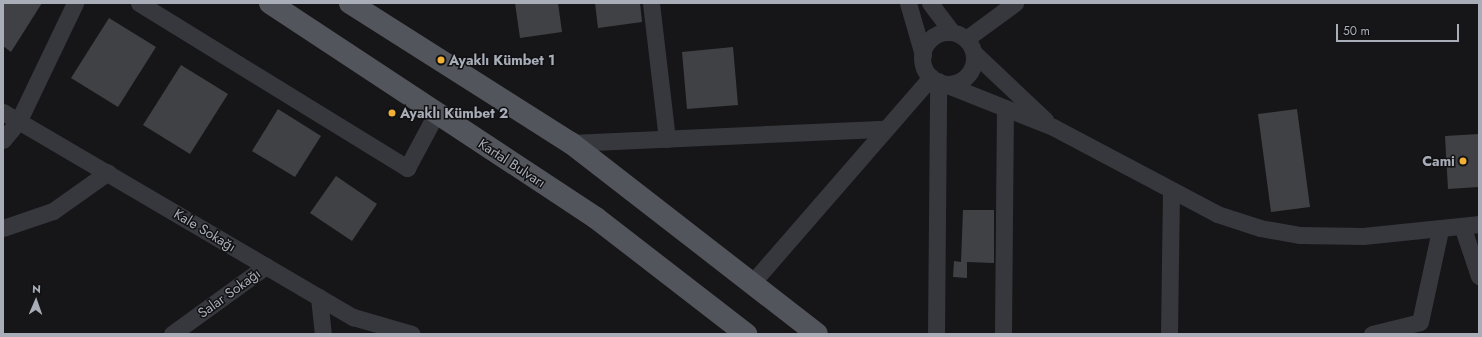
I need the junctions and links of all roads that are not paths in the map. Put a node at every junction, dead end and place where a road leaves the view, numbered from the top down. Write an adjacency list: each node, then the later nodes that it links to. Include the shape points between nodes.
1 (75, 3): 15 (street)
2 (138, 3): 14 (street, via 407,168)
3 (270, 3): 14 (main road, Kartal Bulvarı)
4 (350, 3): 20 (main road)
5 (651, 3): 18 (street)
6 (908, 3): 10 (street)
7 (930, 3): 9 (street)
8 (1014, 3): 9 (street)
9 (964, 41): 10 (street, via 936,35); 11 (street, via 967,76); 16 (street)
10 (923, 55): 11 (street)
11 (938, 80): 12 (street); 17 (street); 36 (street)
12 (1005, 108): 16 (street); 37 (street)
13 (3, 112): 15 (street, Kale Sokağı)
14 (436, 114): 34 (main road, Kartal Bulvarı, via 596,218)
15 (19, 120): 19 (street); 21 (street, Kale Sokağı)
16 (1053, 127): 22 (street)
17 (885, 129): 18 (street); 29 (street)
18 (667, 139): 20 (street)
19 (3, 140)
20 (571, 143): 29 (main road)
21 (108, 172): 25 (street, via 53,211); 27 (street, Kale Sokağı)
22 (1171, 190): 26 (street, via 1223,216 1293,234 1363,236); 38 (street)
23 (1479, 224): 24 (street)
24 (1462, 226): 26 (street); 28 (street)
25 (3, 228)
26 (1440, 230): 39 (street, via 1420,322)
27 (266, 266): 30 (street, Kale Sokağı); 31 (street, Salar Sokağı)
28 (1479, 276)
29 (752, 284): 35 (main road)
30 (319, 297): 32 (street); 33 (street, Kale Sokağı, via 352,317)
31 (172, 334)
32 (323, 334)
33 (412, 334)
34 (746, 334)
35 (817, 334)
36 (936, 334)
37 (1003, 334)
38 (1169, 334)
39 (1372, 334)

